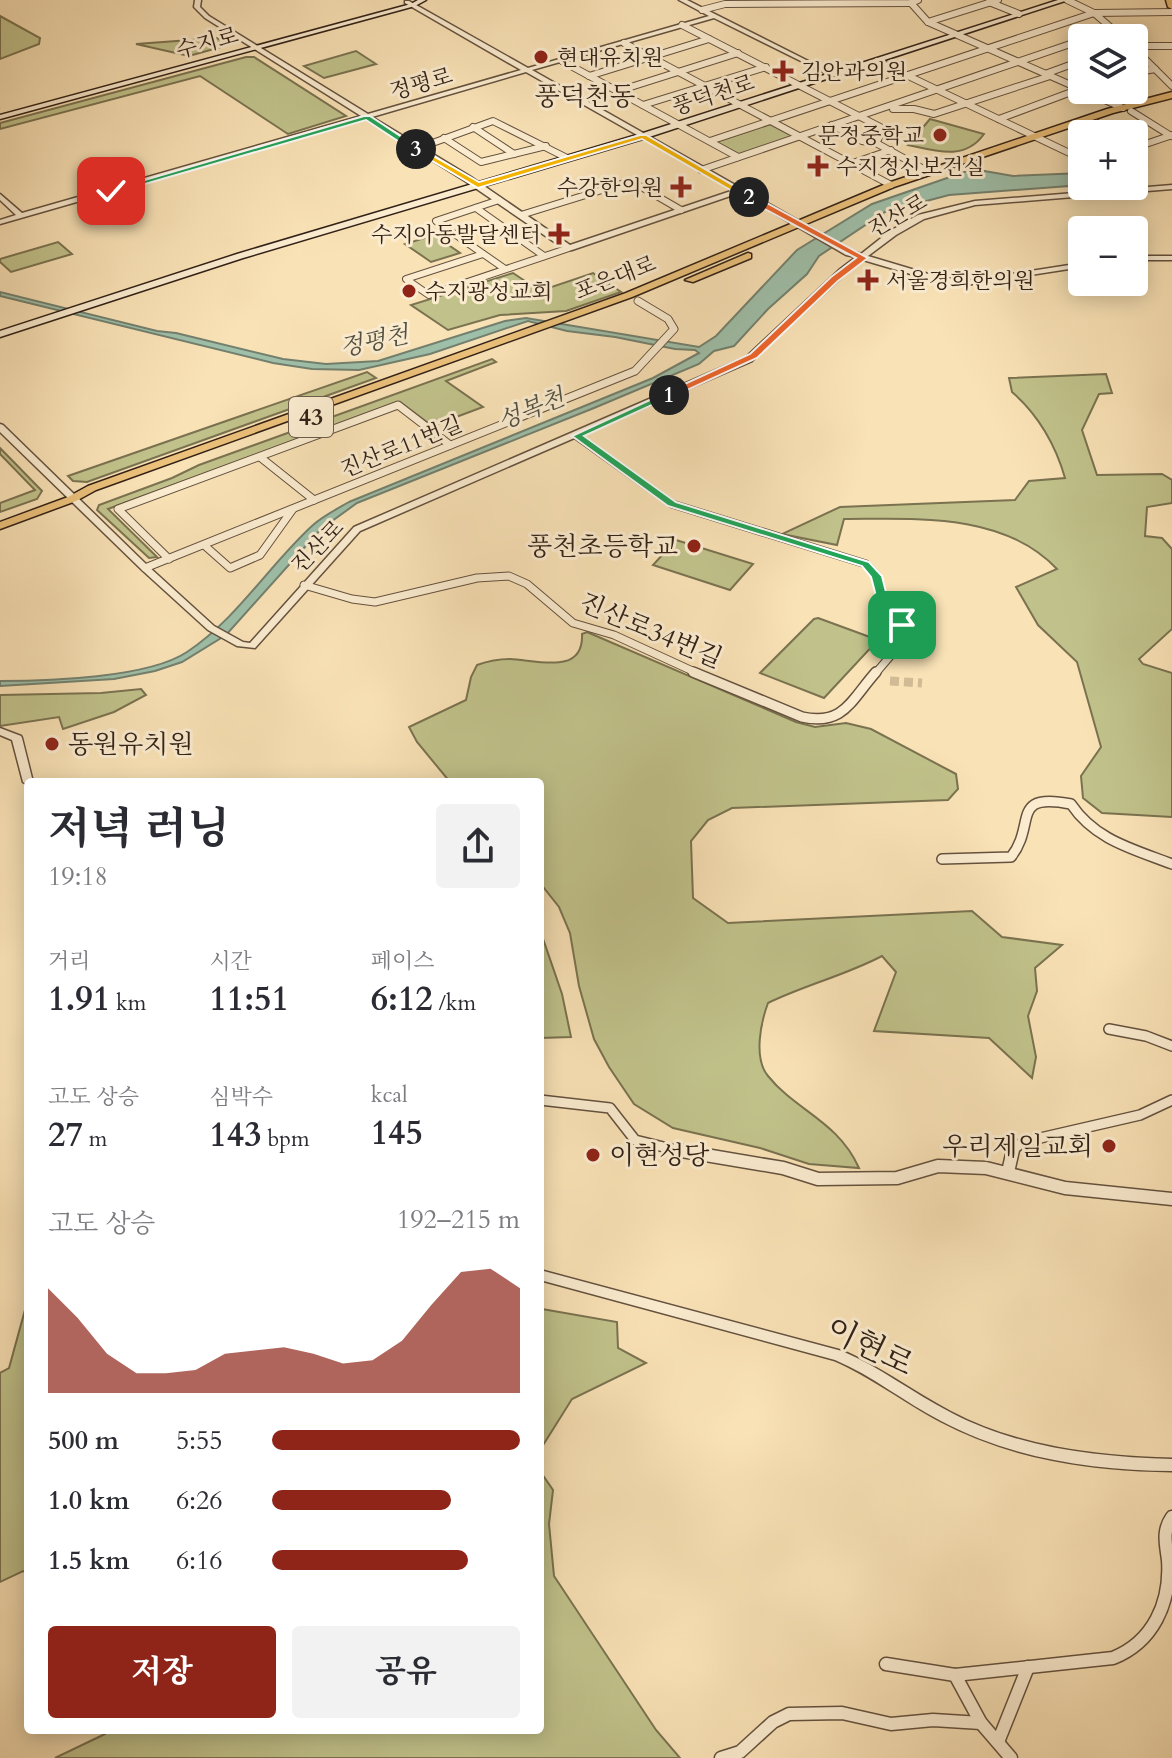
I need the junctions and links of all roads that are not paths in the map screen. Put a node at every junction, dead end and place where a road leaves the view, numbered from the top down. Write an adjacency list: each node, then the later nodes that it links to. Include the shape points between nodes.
1 (198, 0): 21 (street, via 203,13)
2 (423, 0): 9 (main road, 수지로)
3 (682, 0): 10 (street)
4 (918, 0): 8 (street)
5 (1066, 0): 12 (street); 13 (main road, 풍덕천로)
6 (1170, 0): 11 (main road)
7 (991, 1): 13 (street); 15 (street)
8 (911, 3): 10 (street, via 725,4); 15 (street)
9 (410, 4): 21 (main road, 수지로); 37 (street)
10 (702, 10): 14 (street)
11 (1172, 10): 12 (street)
12 (1094, 13): 16 (street); 25 (street)
13 (1019, 14): 18 (main road, 풍덕천로)
14 (714, 16): 17 (street, 정평로); 40 (street)
15 (928, 22): 18 (street)
16 (1107, 24)
17 (682, 25): 19 (street); 20 (street, 정평로)
18 (956, 35): 25 (street); 31 (main road, 풍덕천로)
19 (709, 39): 27 (street); 28 (street)
20 (624, 43): 28 (street); 30 (street, 정평로)
21 (254, 45): 59 (main road, 수지로); 61 (street)
22 (1068, 45): 26 (street)
23 (1172, 46): 24 (street)
24 (1148, 47)
25 (988, 49): 33 (street); 43 (street)
26 (1053, 51): 29 (street); 33 (street)
27 (738, 53): 34 (street); 39 (street)
28 (651, 57): 39 (street); 42 (street)
29 (1068, 58)
30 (562, 61): 37 (street, 정평로); 42 (street)
31 (877, 61): 40 (main road, 풍덕천로); 43 (street)
32 (1148, 62): 36 (street)
33 (1020, 63): 41 (street); 48 (street)
34 (766, 67): 45 (street); 46 (street)
35 (1068, 68): 41 (street)
36 (1155, 69): 38 (street); 47 (street)
37 (528, 70): 61 (street, 정평로); 70 (street)
38 (1148, 70)
39 (679, 72): 46 (street); 49 (street)
40 (833, 75): 45 (main road, 풍덕천로)
41 (1048, 75): 44 (street); 54 (street)
42 (589, 76): 49 (street)
43 (908, 76): 48 (street); 52 (street)
44 (1068, 83)
45 (801, 85): 52 (street); 53 (main road, 풍덕천로)
46 (705, 86): 53 (street); 56 (street)
47 (1172, 86)
48 (939, 90): 54 (street); 58 (street)
49 (618, 91): 56 (street)
50 (1068, 94): 62 (street)
51 (1172, 98): 57 (main road, 포은대로 / 43)
52 (832, 101): 60 (street); 63 (street)
53 (740, 104): 63 (street); 65 (main road, 풍덕천로)
54 (968, 104): 58 (street, via 934,114); 62 (street)
55 (1114, 104): 57 (street)
56 (643, 105): 65 (street)
57 (1127, 110): 64 (main road, 포은대로 / 43); 69 (street); 73 (main road, 포은대로 / 43)
58 (875, 111): 60 (street)
59 (0, 114)
60 (860, 116): 66 (street); 75 (street, via 884,129)
61 (367, 118): 78 (street); 96 (street, 정평로)
62 (999, 119): 73 (street)
63 (772, 120): 71 (street); 74 (street)
64 (1104, 120)
65 (679, 124): 70 (main road, 풍덕천로); 74 (street)
66 (832, 125): 71 (street); 75 (street)
67 (473, 127): 72 (street); 77 (street, via 493,121); 81 (street)
68 (1068, 132): 73 (main road, 포은대로 / 43)
69 (1171, 135): 76 (street)
70 (643, 136): 83 (main road, 풍덕천로); 85 (street)
71 (801, 136): 82 (street); 84 (street)
72 (444, 138): 78 (street); 81 (street, via 481,162)
73 (1043, 139): 80 (street); 86 (main road, 포은대로 / 43); 99 (main road, 포은대로 / 43, via 850,209)
74 (710, 141): 82 (street)
75 (876, 143): 79 (street)
76 (1148, 143)
77 (546, 146): 81 (street); 83 (street)
78 (416, 149): 87 (street)
79 (891, 150): 84 (street); 86 (street)
80 (1068, 152)
81 (514, 154)
82 (738, 157): 85 (street)
83 (567, 158): 87 (main road, 풍덕천로)
84 (850, 164): 88 (street)
85 (701, 170): 90 (street)
86 (929, 172): 88 (main road, 포은대로 / 43)
87 (478, 185): 92 (street); 109 (main road, 풍덕천로)
88 (891, 185): 98 (main road, 포은대로 / 43)
89 (1172, 187): 103 (street, 진산로, via 952,207 917,219)
90 (739, 191): 94 (street); 98 (street)
91 (0, 196): 96 (street)
92 (499, 200): 93 (street); 95 (street)
93 (476, 208): 101 (street, via 436,221); 102 (street)
94 (681, 210): 95 (street, via 631,181); 100 (street)
95 (521, 215): 100 (street)
96 (21, 216): 97 (street, 정평로)
97 (0, 222)
98 (798, 225): 99 (street); 114 (main road, 포은대로 / 43, via 642,290)
99 (813, 233): 103 (street); 108 (main road, 포은대로 / 43)
100 (569, 248): 102 (street)
101 (483, 254): 107 (street); 107 (street, via 406,279 429,295)
102 (544, 256): 107 (street)
103 (863, 258): 106 (street, via 958,282); 111 (street, 진산로, via 754,356)
104 (1148, 258): 105 (street)
105 (1172, 258)
106 (1068, 267)
107 (505, 269)
108 (638, 301): 112 (street, 진산로11번길, via 672,323 673,333 635,371); 114 (main road, 포은대로 / 43, via 104,493)
109 (0, 334)
110 (0, 427): 114 (street)
111 (577, 436): 121 (street, 진산로, via 367,523 348,536); 121 (street, 진산로34번길, via 672,504 858,560 873,571 882,600 905,631 903,641 846,709 830,720 802,717 614,635 573,623 527,584 509,576 477,578 375,602)
112 (450, 445): 113 (street, via 398,405); 115 (street, 진산로11번길)
113 (260, 457): 115 (street); 119 (street, via 118,509)
114 (72, 499): 117 (main road, 포은대로 / 43); 120 (street)
115 (314, 500): 116 (street, 진산로11번길)
116 (293, 509): 118 (street, 진산로11번길); 118 (street, via 260,555 230,568)
117 (0, 526)
118 (204, 545): 119 (street, 진산로11번길)
119 (169, 559): 120 (street, 진산로11번길)
120 (145, 568): 121 (street, 진산로, via 211,628 252,646)
121 (304, 585)
122 (0, 731): 123 (street, via 17,738)
123 (27, 778)
124 (942, 859): 125 (street, via 1011,857 1017,852 1027,809 1048,800 1071,804 1084,823 1105,838)
125 (1172, 864)
126 (1109, 1029): 127 (street)
127 (1172, 1046)
128 (544, 1100): 130 (street, via 610,1108 635,1140 818,1179 897,1178 938,1166)
129 (1172, 1100): 130 (street, via 1140,1115 1023,1142 1010,1152)
130 (1008, 1172): 131 (street, via 1065,1188)
131 (1172, 1199)
132 (544, 1276): 133 (street, 이현로, via 837,1355 960,1424 1019,1445 1088,1460)
133 (1172, 1465)
134 (1172, 1517): 136 (street, via 1164,1528 1168,1566 1163,1606 1144,1641 1113,1658)
135 (886, 1664): 137 (street)
136 (1028, 1667): 137 (street); 139 (street)
137 (955, 1675): 138 (street)
138 (981, 1723): 139 (street); 140 (street, via 891,1724 842,1713 789,1714 740,1752)
139 (998, 1742): 141 (street)
140 (721, 1758)
141 (1011, 1758)

